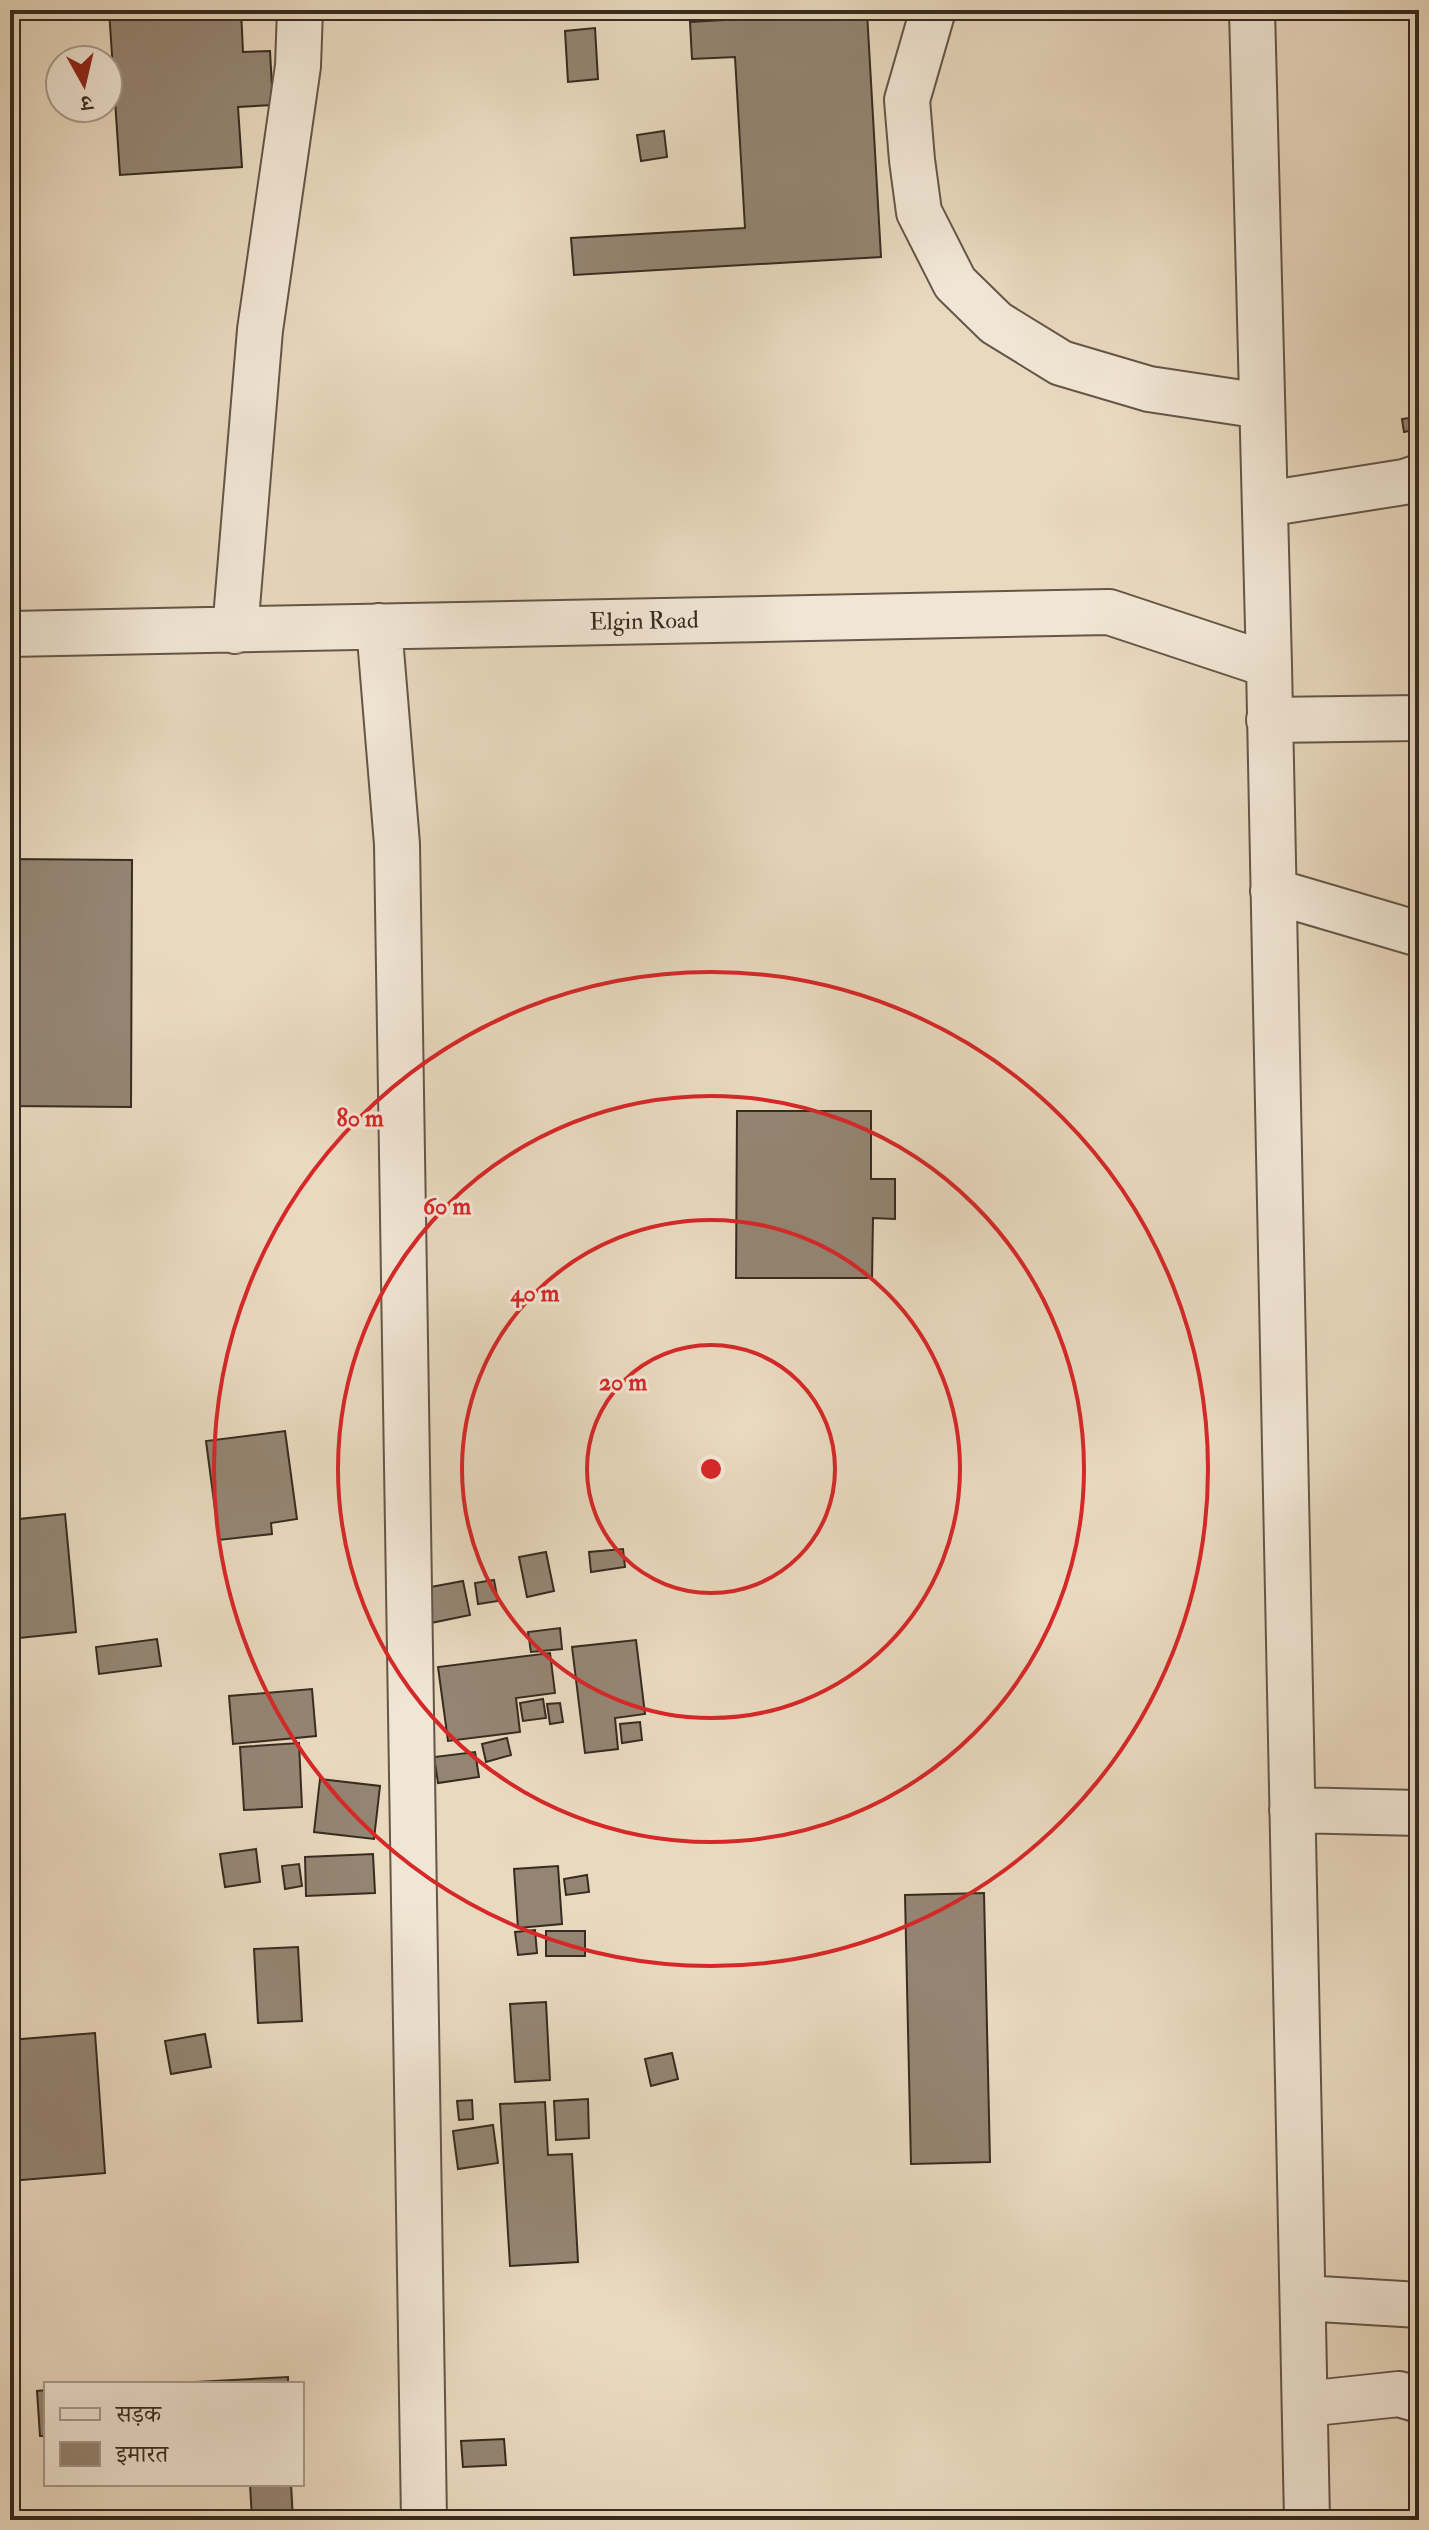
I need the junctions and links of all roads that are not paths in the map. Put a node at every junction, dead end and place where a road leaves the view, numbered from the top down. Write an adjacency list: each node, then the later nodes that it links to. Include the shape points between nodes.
1 (300, 10): 8 (street, via 298,66 260,330)
2 (933, 10): 4 (street, via 907,100 919,212 955,283 996,323 1061,363 1149,389)
3 (1252, 10): 4 (street)
4 (1262, 406): 6 (street)
5 (1419, 477): 6 (street)
6 (1265, 504): 10 (street)
7 (379, 626): 8 (street, Elgin Road); 10 (street, Elgin Road, via 1109,612); 21 (street, via 397,844)
8 (235, 631): 9 (street, Elgin Road)
9 (10, 634)
10 (1269, 665): 12 (street)
11 (1419, 718): 12 (street)
12 (1269, 720): 13 (street)
13 (1273, 891): 14 (street); 15 (street)
14 (1419, 934)
15 (1292, 1810): 16 (street); 17 (street)
16 (1419, 1813)
17 (1303, 2298): 18 (street); 20 (street)
18 (1419, 2305)
19 (1419, 2400): 20 (street, via 1399,2394)
20 (1305, 2404): 22 (street)
21 (424, 2520)
22 (1307, 2520)

